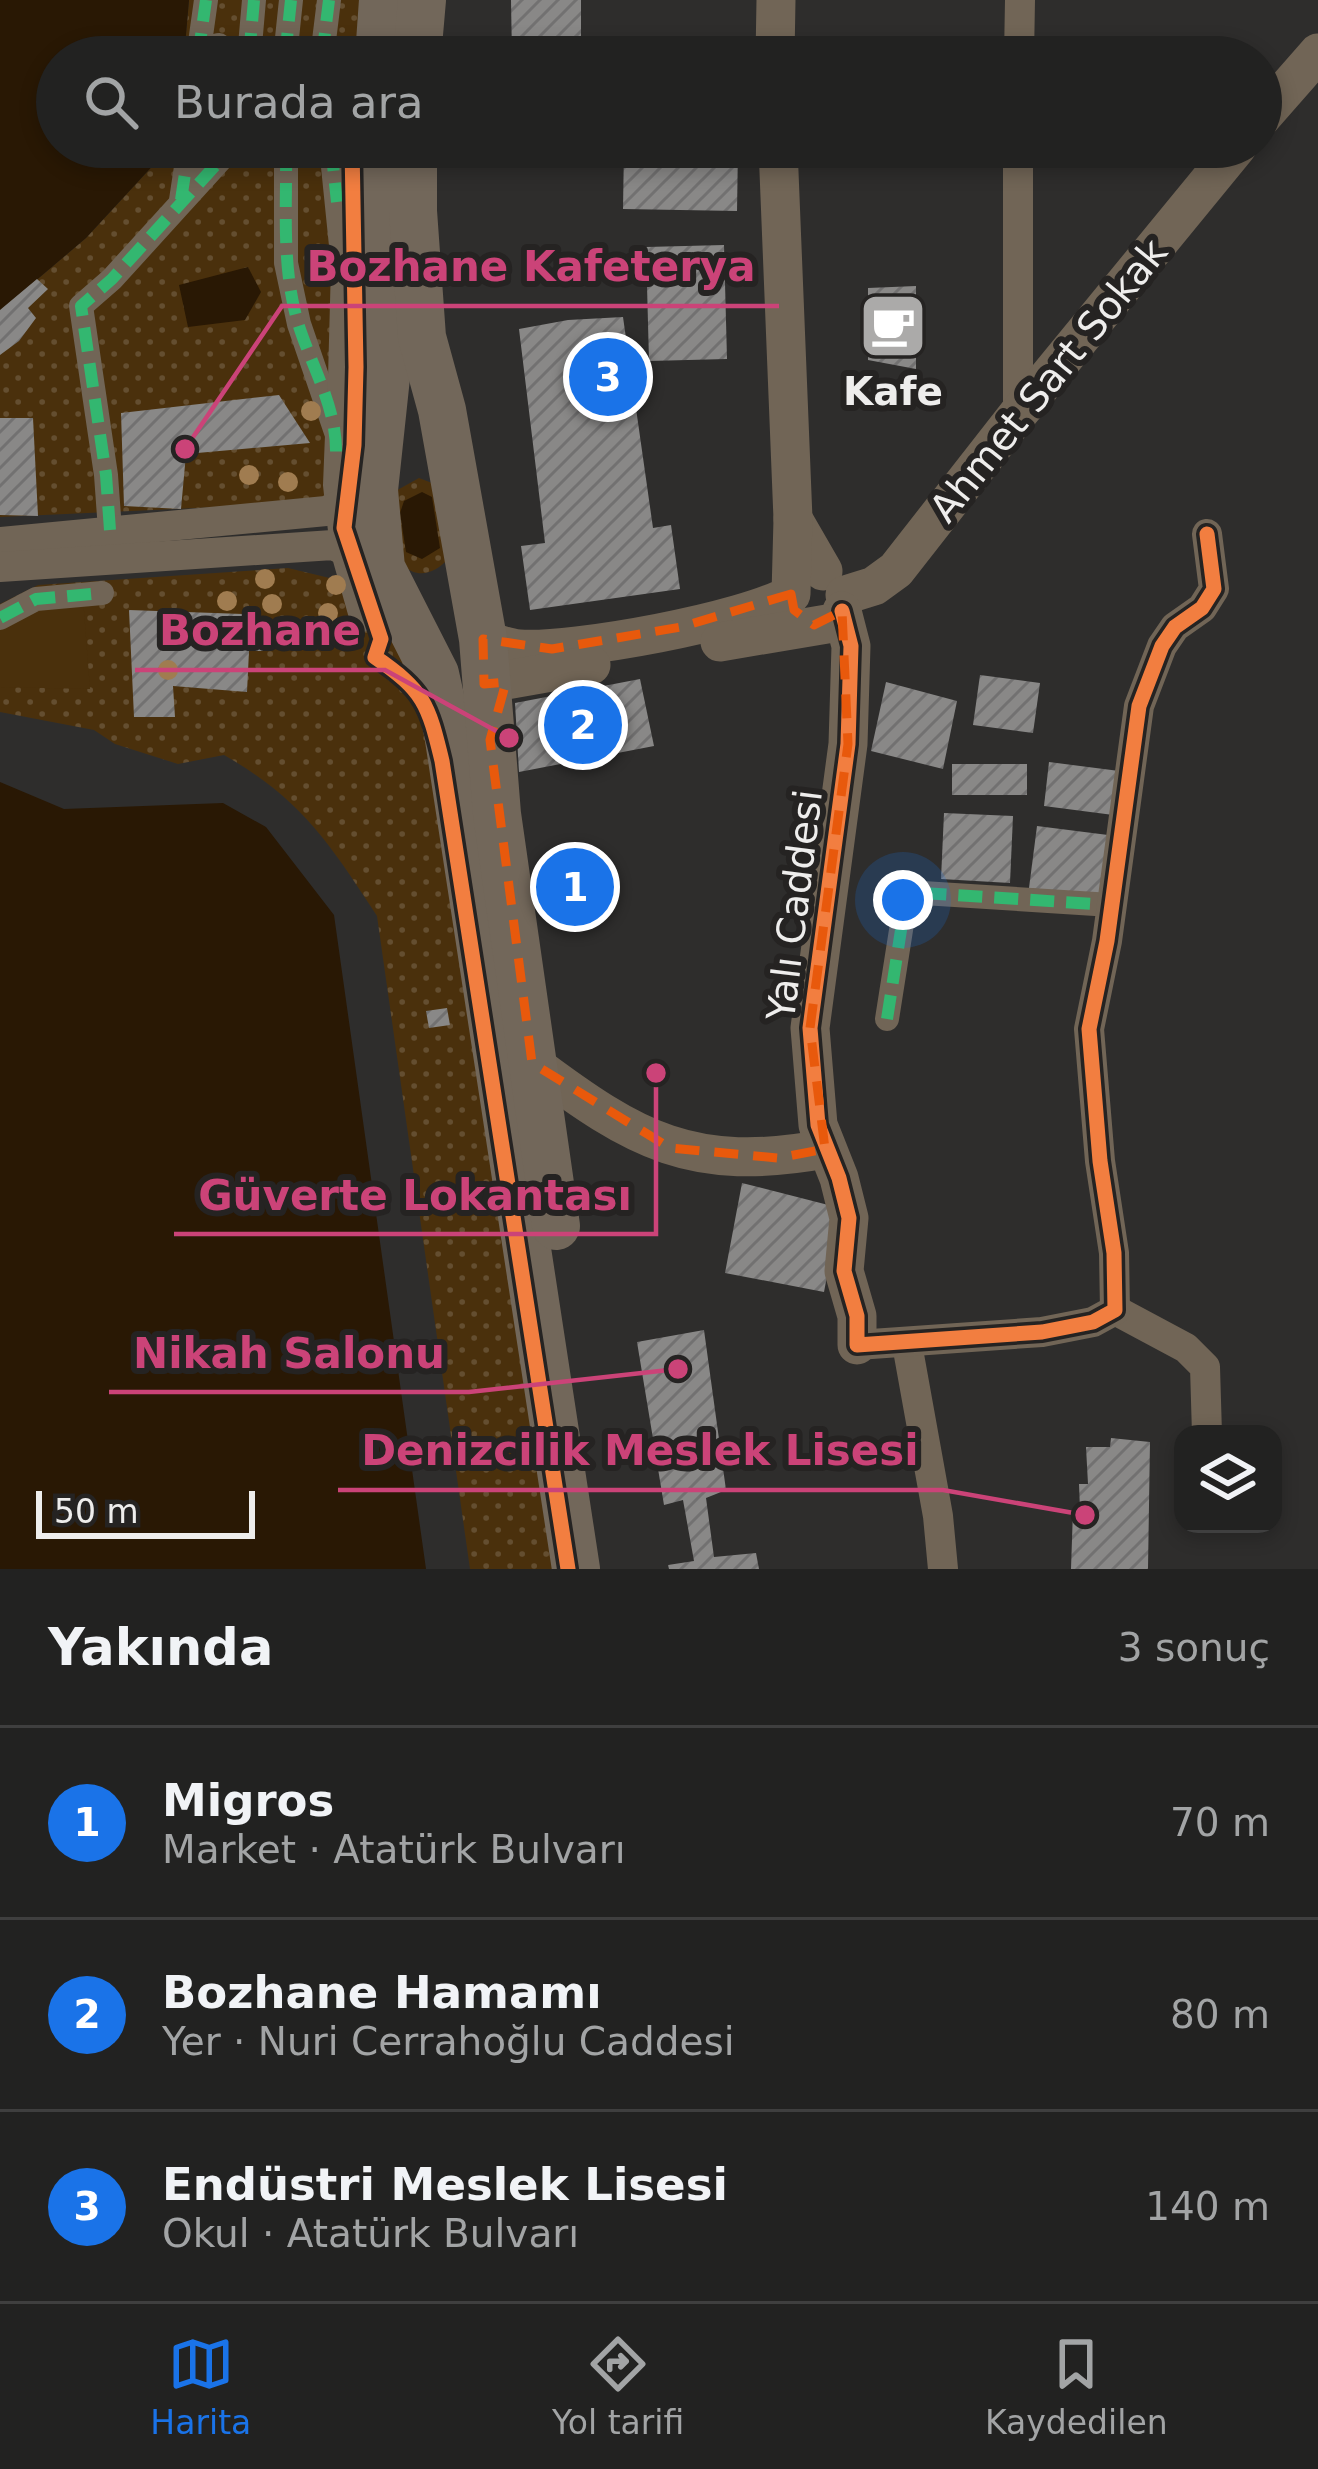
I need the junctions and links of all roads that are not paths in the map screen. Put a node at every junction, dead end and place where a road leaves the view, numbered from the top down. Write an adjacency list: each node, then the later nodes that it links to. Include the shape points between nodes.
1 (206, 0): 9 (street)
2 (254, 0): 10 (street)
3 (291, 0): 11 (street)
4 (329, 0): 12 (street)
5 (383, 0): 13 (main road)
6 (422, 0): 14 (main road)
7 (776, 0): 15 (street)
8 (1020, 0): 16 (street)
9 (212, 36)
10 (251, 36)
11 (287, 36)
12 (325, 36)
13 (380, 36)
14 (419, 36)
15 (775, 36)
16 (1019, 36)
17 (1318, 53): 18 (street)
18 (1282, 94)
19 (186, 168): 28 (street)
20 (212, 168): 28 (street)
21 (286, 168): 30 (street, via 286,263)
22 (333, 168): 30 (street, via 343,265)
23 (379, 168): 32 (main road, via 387,368)
24 (413, 168): 31 (main road, via 422,337)
25 (779, 168): 40 (street, Yalı Caddesi, via 793,518)
26 (1018, 168): 29 (street)
27 (1220, 168): 29 (street, Ahmet Sart Sokak)
28 (181, 200): 33 (street, via 81,306)
29 (1018, 414): 40 (street, Ahmet Sart Sokak, via 896,570 874,586)
30 (337, 436): 32 (street, via 335,485)
31 (456, 483): 32 (main road, via 435,462 410,462); 36 (main road)
32 (346, 503): 33 (street); 37 (main road)
33 (110, 530): 35 (street)
34 (1207, 535): 46 (street, via 1214,589 1174,627 1139,706)
35 (0, 542)
36 (468, 552): 37 (main road, via 446,587 410,587); 43 (main road)
37 (352, 554): 38 (street); 42 (street); 54 (main road, via 435,674)
38 (0, 567)
39 (102, 593): 41 (street, via 36,599)
40 (826, 599): 43 (street, via 515,649); 44 (street); 49 (street, Yalı Caddesi, via 851,646 848,743 810,1028)
41 (0, 618)
42 (362, 620)
43 (483, 662): 44 (street); 45 (main road)
44 (534, 677): 45 (street, via 509,694)
45 (490, 740): 48 (main road)
46 (1111, 905): 47 (street, via 907,892); 50 (street, via 1089,1029)
47 (887, 1018)
48 (532, 1063): 49 (street, via 627,1130 670,1148 778,1158); 55 (main road)
49 (825, 1149): 52 (street, Yalı Caddesi, via 849,1218 844,1271)
50 (1116, 1295): 51 (street, via 1093,1322); 53 (street, via 1205,1367)
51 (907, 1344): 52 (street); 56 (street)
52 (857, 1345)
53 (1207, 1425)
54 (576, 1569)
55 (606, 1569)
56 (943, 1569)

